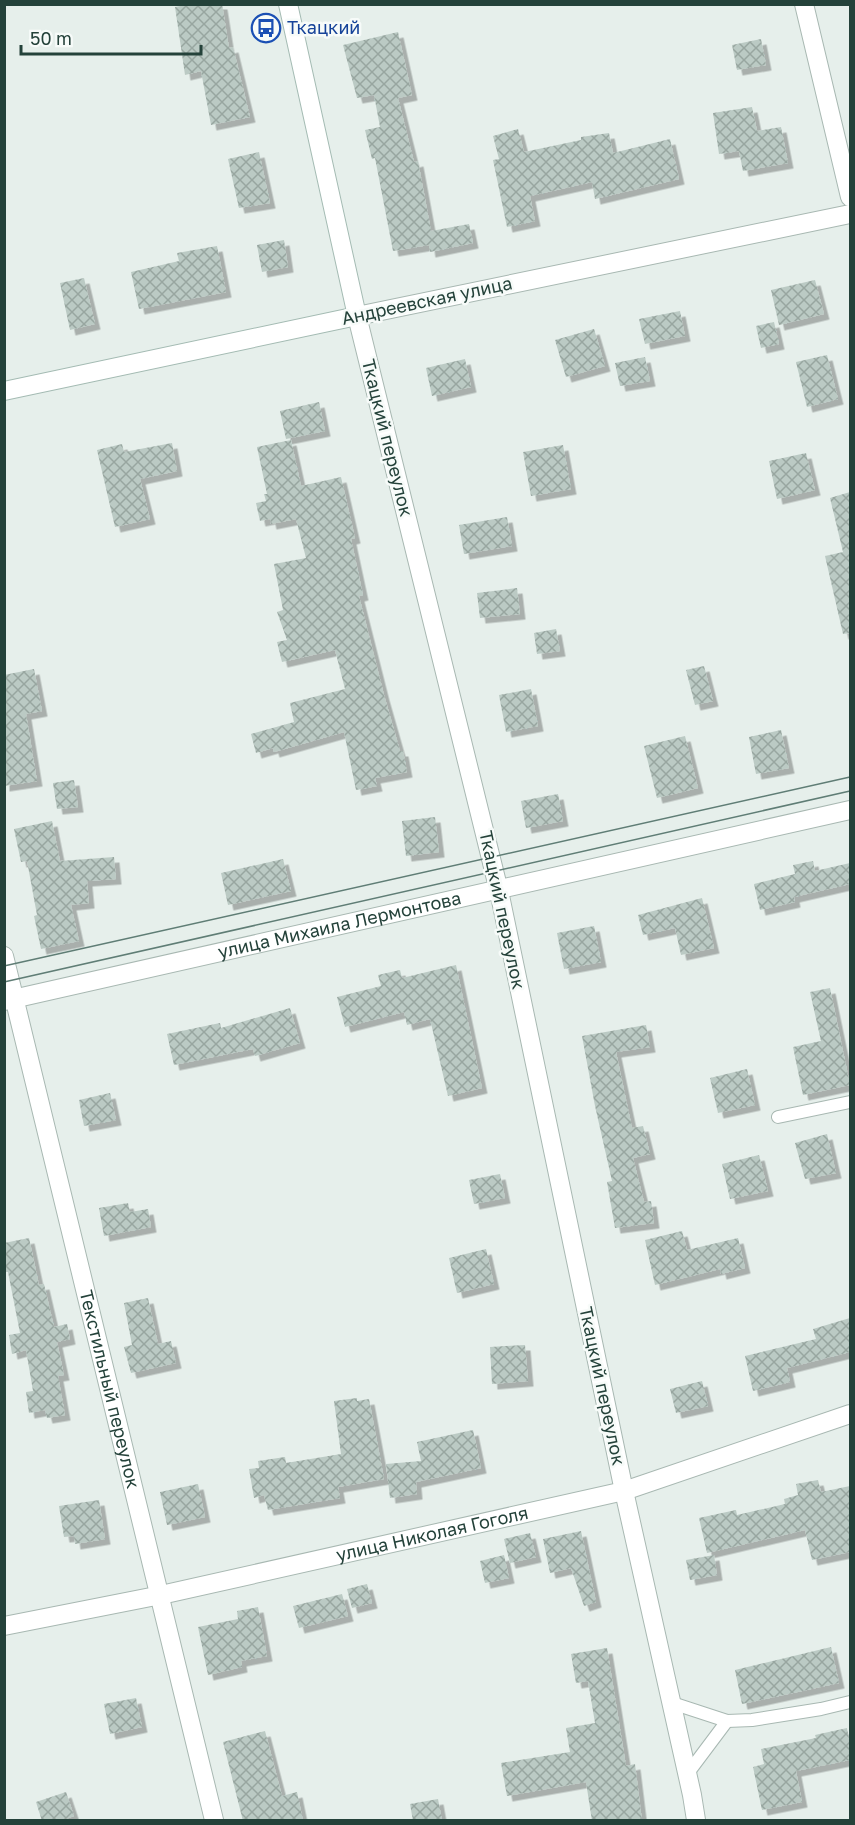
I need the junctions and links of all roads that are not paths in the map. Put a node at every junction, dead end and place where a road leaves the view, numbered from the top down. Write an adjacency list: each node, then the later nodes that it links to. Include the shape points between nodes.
1 (288, 4): 5 (street, Ткацкий переулок)
2 (804, 4): 3 (street)
3 (850, 197)
4 (850, 214): 5 (street, Андреевская улица)
5 (357, 316): 6 (street, Андреевская улица); 8 (street, Ткацкий переулок)
6 (4, 391)
7 (850, 810): 8 (street, улица Михаила Лермонтова)
8 (499, 891): 10 (street, улица Михаила Лермонтова); 14 (street, Ткацкий переулок)
9 (4, 956): 10 (street, Текстильный переулок)
10 (10, 1000): 15 (street, Текстильный переулок)
11 (850, 1102): 12 (lane)
12 (778, 1117)
13 (850, 1414): 14 (street, улица Николая Гоголя)
14 (624, 1491): 15 (street, улица Николая Гоголя); 18 (street, Ткацкий переулок)
15 (161, 1595): 16 (street, улица Николая Гоголя); 21 (street, Текстильный переулок)
16 (4, 1626)
17 (850, 1702): 19 (lane)
18 (672, 1703): 19 (lane); 20 (street, Ткацкий переулок)
19 (728, 1721): 20 (lane)
20 (688, 1773): 22 (street, Ткацкий переулок)
21 (214, 1821)
22 (696, 1821)

